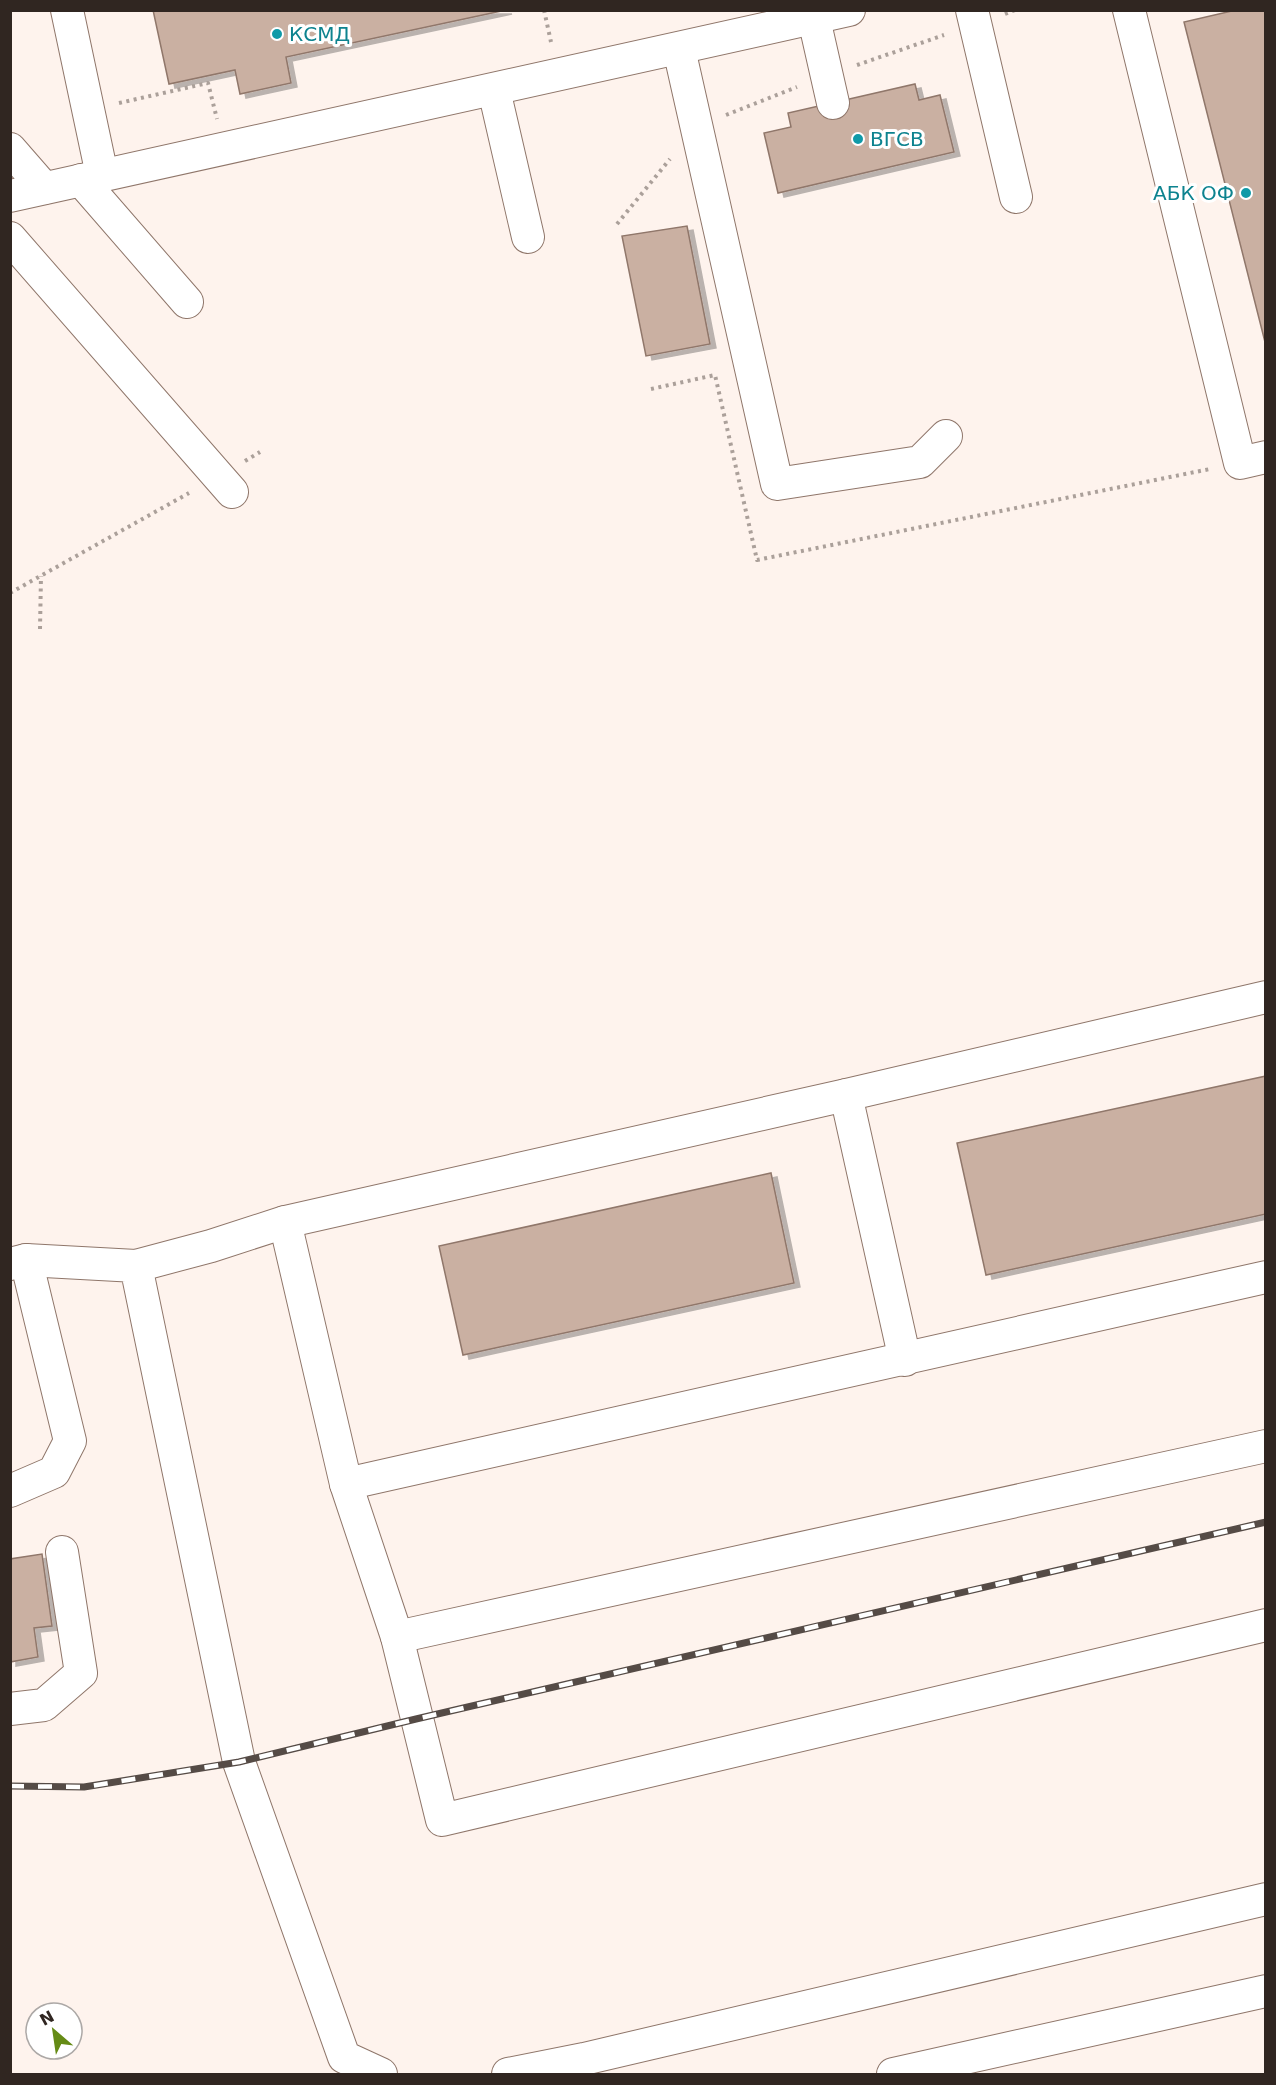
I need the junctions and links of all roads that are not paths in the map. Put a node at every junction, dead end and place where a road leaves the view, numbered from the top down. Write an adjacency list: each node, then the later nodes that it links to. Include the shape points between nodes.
1 (67, 10): 10 (lane)
2 (849, 10): 5 (lane)
3 (972, 10): 13 (lane)
4 (1129, 10): 18 (lane, via 1240,463)
5 (814, 19): 6 (lane); 8 (lane)
6 (679, 50): 7 (lane); 17 (lane, via 777,484 920,462)
7 (494, 90): 10 (lane); 14 (lane)
8 (833, 103)
9 (10, 149): 11 (lane)
10 (91, 178): 11 (lane); 16 (lane)
11 (44, 188): 12 (lane)
12 (10, 196)
13 (1016, 197)
14 (528, 237)
15 (10, 238): 19 (lane)
16 (187, 302)
17 (946, 436)
18 (1266, 457)
19 (225, 484)
20 (1266, 996): 21 (lane)
21 (846, 1095): 22 (lane); 26 (lane)
22 (285, 1222): 24 (lane); 28 (lane)
23 (18, 1262): 24 (lane); 29 (lane, via 70,1441 54,1472)
24 (136, 1266): 37 (lane, via 239,1762 344,2057)
25 (1266, 1277): 26 (lane)
26 (905, 1360): 28 (lane)
27 (1266, 1446): 32 (lane)
28 (346, 1484): 32 (lane)
29 (10, 1491)
30 (62, 1552): 33 (lane, via 81,1674 44,1705)
31 (1266, 1625): 32 (lane, via 442,1820)
32 (397, 1637)
33 (10, 1709)
34 (1266, 1899): 36 (lane)
35 (1266, 1991): 39 (lane)
36 (586, 2067): 38 (lane)
37 (381, 2074)
38 (508, 2074)
39 (893, 2074)

